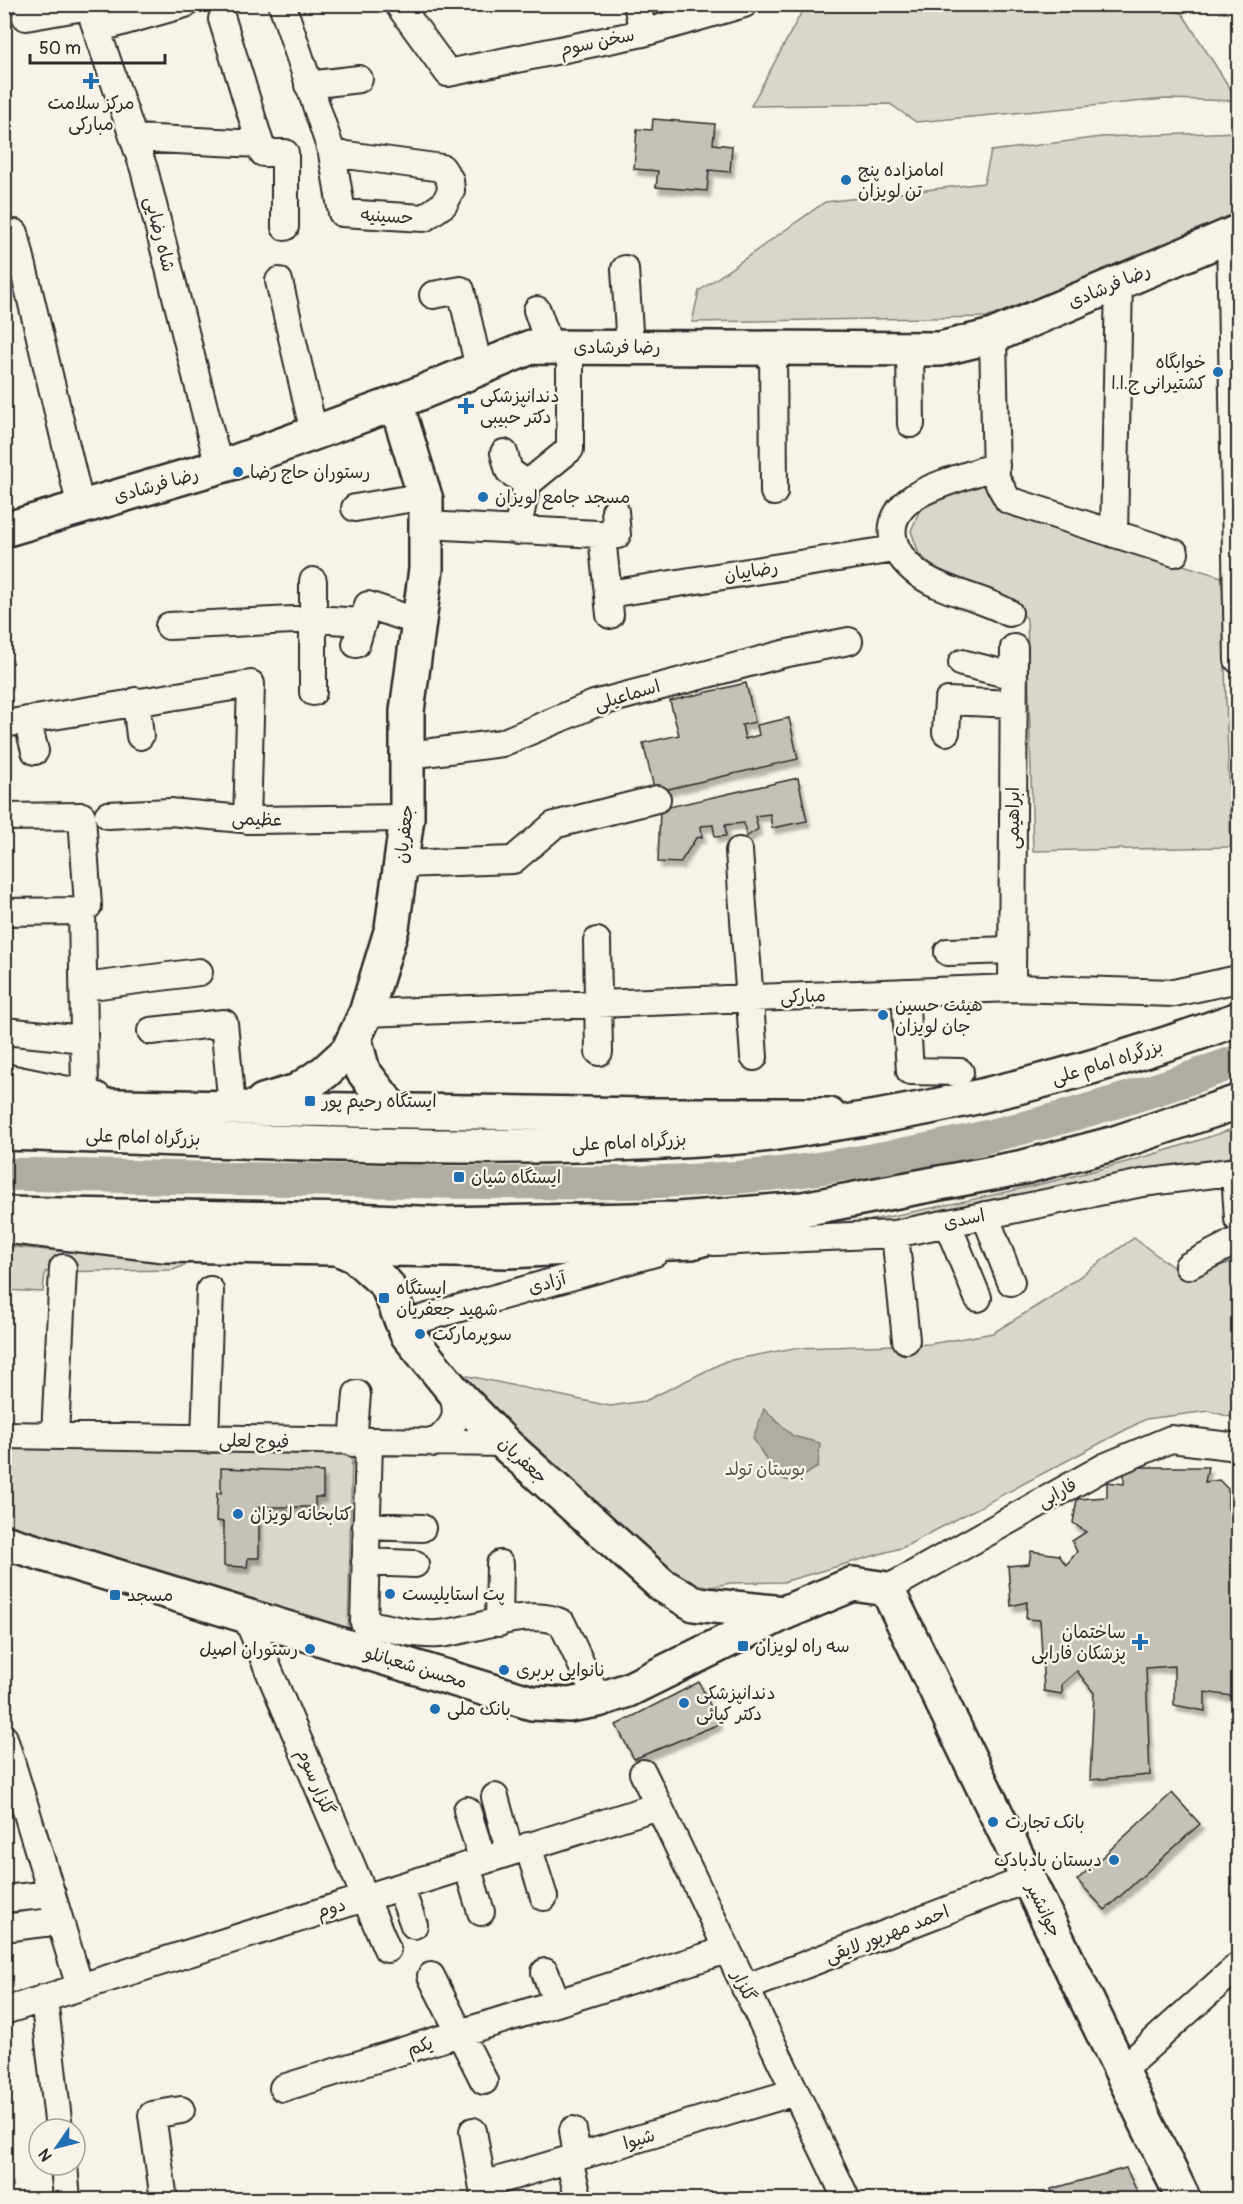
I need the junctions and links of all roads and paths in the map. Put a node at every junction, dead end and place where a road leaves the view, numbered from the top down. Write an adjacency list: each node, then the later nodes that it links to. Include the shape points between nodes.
1 (185, 4): 6 (street)
2 (282, 4): 11 (street)
3 (398, 4): 9 (street, سخن سوم, via 448,73)
4 (637, 4): 9 (street)
5 (744, 4): 9 (street, سخن سوم)
6 (91, 13): 7 (street); 12 (street, شاه رضایی)
7 (26, 17)
8 (222, 19): 13 (street)
9 (643, 33)
10 (359, 79): 11 (street)
11 (308, 85): 14 (street)
12 (134, 138): 13 (street); 34 (street, شاه رضایی)
13 (260, 144): 15 (street, via 263,153 285,153)
14 (332, 153)
15 (285, 227)
16 (1234, 233): 20 (main road, رضا فرشادی); 37 (street)
17 (15, 234): 38 (street)
18 (626, 269): 25 (street)
19 (279, 281): 31 (street)
20 (1119, 281): 23 (main road, رضا فرشادی); 44 (street)
21 (433, 295): 28 (street, via 461,291)
22 (537, 310): 24 (street)
23 (993, 336): 27 (main road, رضا فرشادی, via 940,350); 33 (street)
24 (560, 347): 25 (main road, رضا فرشادی); 28 (main road, رضا فرشادی, via 531,347); 35 (street, via 570,449)
25 (630, 347): 26 (main road, رضا فرشادی)
26 (773, 348): 27 (main road, رضا فرشادی); 36 (street)
27 (910, 349): 30 (street)
28 (479, 368): 29 (main road, رضا فرشادی)
29 (396, 403): 31 (main road, رضا فرشادی); 40 (main road, جعفریان)
30 (911, 423)
31 (314, 433): 34 (main road, رضا فرشادی)
32 (504, 453): 35 (street, via 509,471)
33 (996, 466): 44 (street, via 996,478 1008,500); 46 (street, via 914,496 899,510 891,533)
34 (219, 467): 38 (main road, رضا فرشادی)
35 (528, 484): 43 (street)
36 (774, 492)
37 (1237, 494): 55 (street)
38 (81, 508): 42 (main road, رضا فرشادی)
39 (355, 508): 40 (street)
40 (425, 511): 43 (street); 51 (main road, جعفریان, via 426,569)
41 (615, 512): 45 (street, via 617,535)
42 (4, 530)
43 (518, 531): 45 (street)
44 (1114, 534): 47 (street)
45 (602, 536): 46 (street, رضاییان, via 609,604)
46 (895, 549): 49 (street, via 921,575)
47 (1175, 553)
48 (313, 581): 50 (street)
49 (1009, 613)
50 (313, 619): 51 (street, via 360,633 368,605); 52 (street); 58 (street)
51 (419, 622): 65 (main road, جعفریان, via 407,711)
52 (169, 626)
53 (849, 641): 65 (street, اسماعیلی, via 783,654 594,704 502,743)
54 (1014, 648): 57 (street, ابراهیمی)
55 (1239, 660)
56 (962, 663): 57 (street)
57 (1014, 676): 60 (street, ابراهیمی)
58 (313, 692)
59 (136, 701): 61 (street); 63 (street); 70 (street, via 252,684)
60 (1013, 704): 62 (street, via 948,701); 76 (street, ابراهیمی)
61 (16, 722): 64 (street)
62 (946, 732)
63 (140, 736)
64 (35, 751)
65 (409, 755): 69 (main road, جعفریان)
66 (657, 799): 72 (street, via 554,825 513,860)
67 (108, 814): 70 (street, عظیمی, via 170,812)
68 (4, 817): 73 (street, via 82,816 88,906)
69 (407, 818): 70 (street, عظیمی); 72 (main road, جعفریان)
70 (246, 820)
71 (739, 851): 83 (street)
72 (401, 864): 86 (main road, جعفریان, via 392,928)
73 (82, 911): 74 (street); 80 (street)
74 (5, 919)
75 (597, 941): 84 (street)
76 (1012, 950): 77 (street); 81 (street, ابراهیمی)
77 (948, 952)
78 (199, 972): 80 (street)
79 (1239, 979): 81 (street, مبارکی, via 1174,993)
80 (84, 987): 89 (street)
81 (1012, 988): 82 (street, مبارکی)
82 (905, 992): 83 (street, مبارکی); 92 (street, via 910,1071)
83 (750, 998): 84 (street, مبارکی); 91 (street)
84 (597, 1004): 86 (street, مبارکی); 90 (street)
85 (1239, 1018): 100 (main road, بزرگراه امام علی, via 1075,1073)
86 (360, 1027): 98 (main road, جعفریان, via 325,1072 297,1091); 99 (main road, via 363,1071)
87 (4, 1031): 89 (street)
88 (151, 1031): 98 (street, via 224,1023)
89 (84, 1039): 94 (street)
90 (599, 1052)
91 (754, 1057)
92 (960, 1072)
93 (4, 1077): 94 (street)
94 (85, 1093): 97 (street)
95 (1239, 1102): 103 (main road, via 1112,1144 1024,1167)
96 (4, 1104): 97 (main road)
97 (144, 1106): 98 (main road)
98 (232, 1107): 99 (main road)
99 (393, 1110): 100 (main road, via 643,1115)
100 (903, 1114): 101 (main road, بزرگراه امام علی, via 753,1136 581,1145)
101 (4, 1133)
102 (1237, 1171): 105 (street, اسدی, via 1142,1183); 106 (street)
103 (803, 1209): 104 (main road, via 678,1219 441,1224); 111 (main road)
104 (4, 1214)
105 (985, 1215): 107 (street, اسدی); 116 (street)
106 (1239, 1219)
107 (947, 1223): 109 (street, اسدی); 119 (street)
108 (4, 1226): 112 (main road, via 164,1245)
109 (895, 1234): 111 (street, اسدی, via 751,1243); 121 (street)
110 (1239, 1240): 114 (street)
111 (692, 1242): 113 (main road); 120 (street, آزادی)
112 (335, 1247): 113 (main road); 117 (main road, جعفریان, via 355,1256)
113 (438, 1251): 117 (main road, via 406,1264)
114 (1188, 1266)
115 (63, 1268): 125 (street)
116 (1011, 1282)
117 (387, 1285): 120 (main road, جعفریان)
118 (210, 1290): 126 (street)
119 (978, 1298)
120 (403, 1324): 122 (main road, جعفریان)
121 (906, 1340)
122 (451, 1388): 128 (street, via 456,1420); 129 (main road, جعفریان)
123 (357, 1394): 127 (street)
124 (4, 1435): 125 (street, فیوج لعلی)
125 (55, 1437): 126 (street, فیوج لعلی)
126 (206, 1440): 127 (street, فیوج لعلی)
127 (361, 1443): 128 (street, فیوج لعلی); 131 (street)
128 (435, 1443): 129 (street, فیوج لعلی)
129 (504, 1443): 138 (main road, جعفریان, via 662,1585)
130 (1239, 1447): 137 (street, فارابی, via 1171,1439 1104,1467)
131 (366, 1526): 132 (street); 134 (street)
132 (422, 1528)
133 (4, 1542): 140 (main road, محسن شعبانلو)
134 (365, 1562): 135 (street); 141 (street, via 364,1623 436,1634)
135 (415, 1564)
136 (500, 1564): 141 (street)
137 (887, 1589): 139 (main road, محسن شعبانلو, via 853,1584); 151 (main road, جوانشیر)
138 (694, 1604): 139 (main road); 142 (main road, via 703,1609 717,1639)
139 (784, 1613): 142 (main road, محسن شعبانلو)
140 (246, 1614): 143 (main road, محسن شعبانلو, via 532,1703 569,1705); 155 (street, گلزار سوم)
141 (499, 1623): 143 (street, via 534,1617 551,1617 562,1623)
142 (712, 1648): 143 (main road, محسن شعبانلو, via 628,1690)
143 (598, 1700)
144 (4, 1738): 153 (street)
145 (643, 1773): 147 (street, گلزار)
146 (495, 1797): 149 (street)
147 (658, 1806): 149 (street, دوم); 162 (street, گلزار)
148 (467, 1810): 150 (street)
149 (519, 1849): 150 (street, دوم); 154 (street)
150 (475, 1863): 152 (street, دوم); 157 (street)
151 (1028, 1879): 167 (street, احمد مهرپور لایقی); 172 (main road, جوانشیر)
152 (400, 1887): 155 (street, دوم); 159 (street)
153 (52, 1894): 156 (street); 158 (street)
154 (544, 1897)
155 (365, 1898): 161 (street, گلزار سوم); 166 (street, دوم)
156 (4, 1899)
157 (482, 1912)
158 (59, 1921): 160 (street); 166 (street)
159 (414, 1925)
160 (4, 1928)
161 (387, 1949)
162 (727, 1950): 167 (street, گلزار); 169 (street, یکم)
163 (1239, 1966): 172 (street)
164 (545, 1972): 169 (street)
165 (431, 1976): 171 (street)
166 (80, 1987): 168 (street, دوم)
167 (745, 1988): 175 (street, گلزار)
168 (44, 1998): 170 (street, دوم); 177 (street)
169 (557, 2003): 171 (street, یکم)
170 (4, 2011)
171 (460, 2033): 173 (street); 174 (street, یکم)
172 (1122, 2070): 187 (main road, جوانشیر)
173 (484, 2081)
174 (283, 2088)
175 (795, 2092): 180 (street, شیوا); 186 (street, گلزار)
176 (181, 2110): 185 (street, via 152,2115)
177 (58, 2117)
178 (573, 2130): 180 (street)
179 (473, 2131): 182 (street)
180 (573, 2158): 182 (street, شیوا); 183 (street)
181 (65, 2177): 184 (street)
182 (484, 2192)
183 (577, 2192)
184 (68, 2199)
185 (164, 2199)
186 (847, 2199)
187 (1184, 2199)

